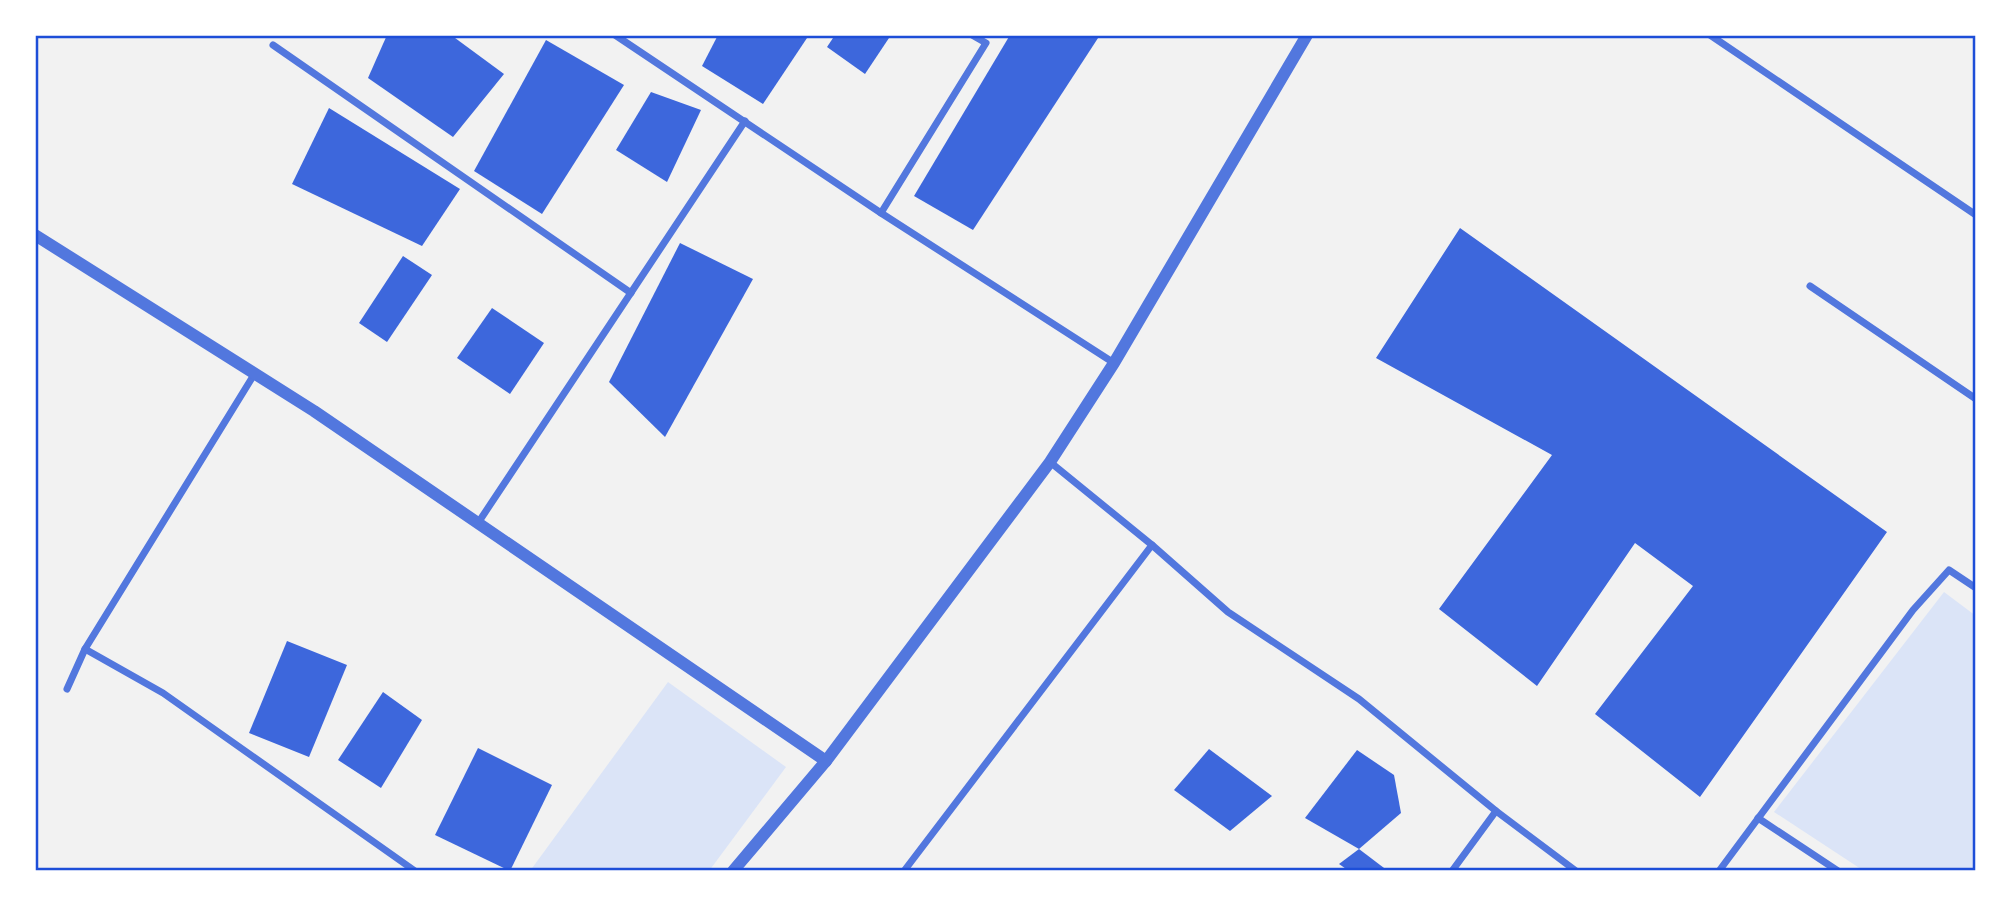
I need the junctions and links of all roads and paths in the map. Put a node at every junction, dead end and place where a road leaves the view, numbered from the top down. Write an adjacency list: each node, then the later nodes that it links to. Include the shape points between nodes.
1 (615, 35): 8 (street)
2 (972, 35): 6 (street)
3 (991, 35): 6 (street)
4 (1307, 35): 14 (street)
5 (1710, 35): 10 (street)
6 (986, 43): 9 (street)
7 (273, 46): 13 (street)
8 (745, 121): 9 (street); 13 (street)
9 (881, 213): 14 (street)
10 (1976, 215)
11 (35, 234): 15 (street)
12 (1810, 286): 16 (street)
13 (631, 293): 18 (street)
14 (1114, 363): 17 (street)
15 (255, 373): 18 (street); 21 (street)
16 (1976, 399)
17 (1050, 462): 19 (street); 23 (street)
18 (478, 523): 23 (street)
19 (1152, 545): 24 (street, via 1228,612 1359,699); 28 (street)
20 (1976, 588): 25 (street, via 1949,570 1913,610)
21 (85, 649): 22 (street); 26 (street, via 163,693)
22 (67, 689)
23 (826, 761): 27 (street)
24 (1496, 811): 29 (street); 30 (street)
25 (1758, 818): 31 (street); 32 (street)
26 (415, 871)
27 (733, 871)
28 (904, 871)
29 (1452, 871)
30 (1576, 871)
31 (1719, 871)
32 (1838, 871)

